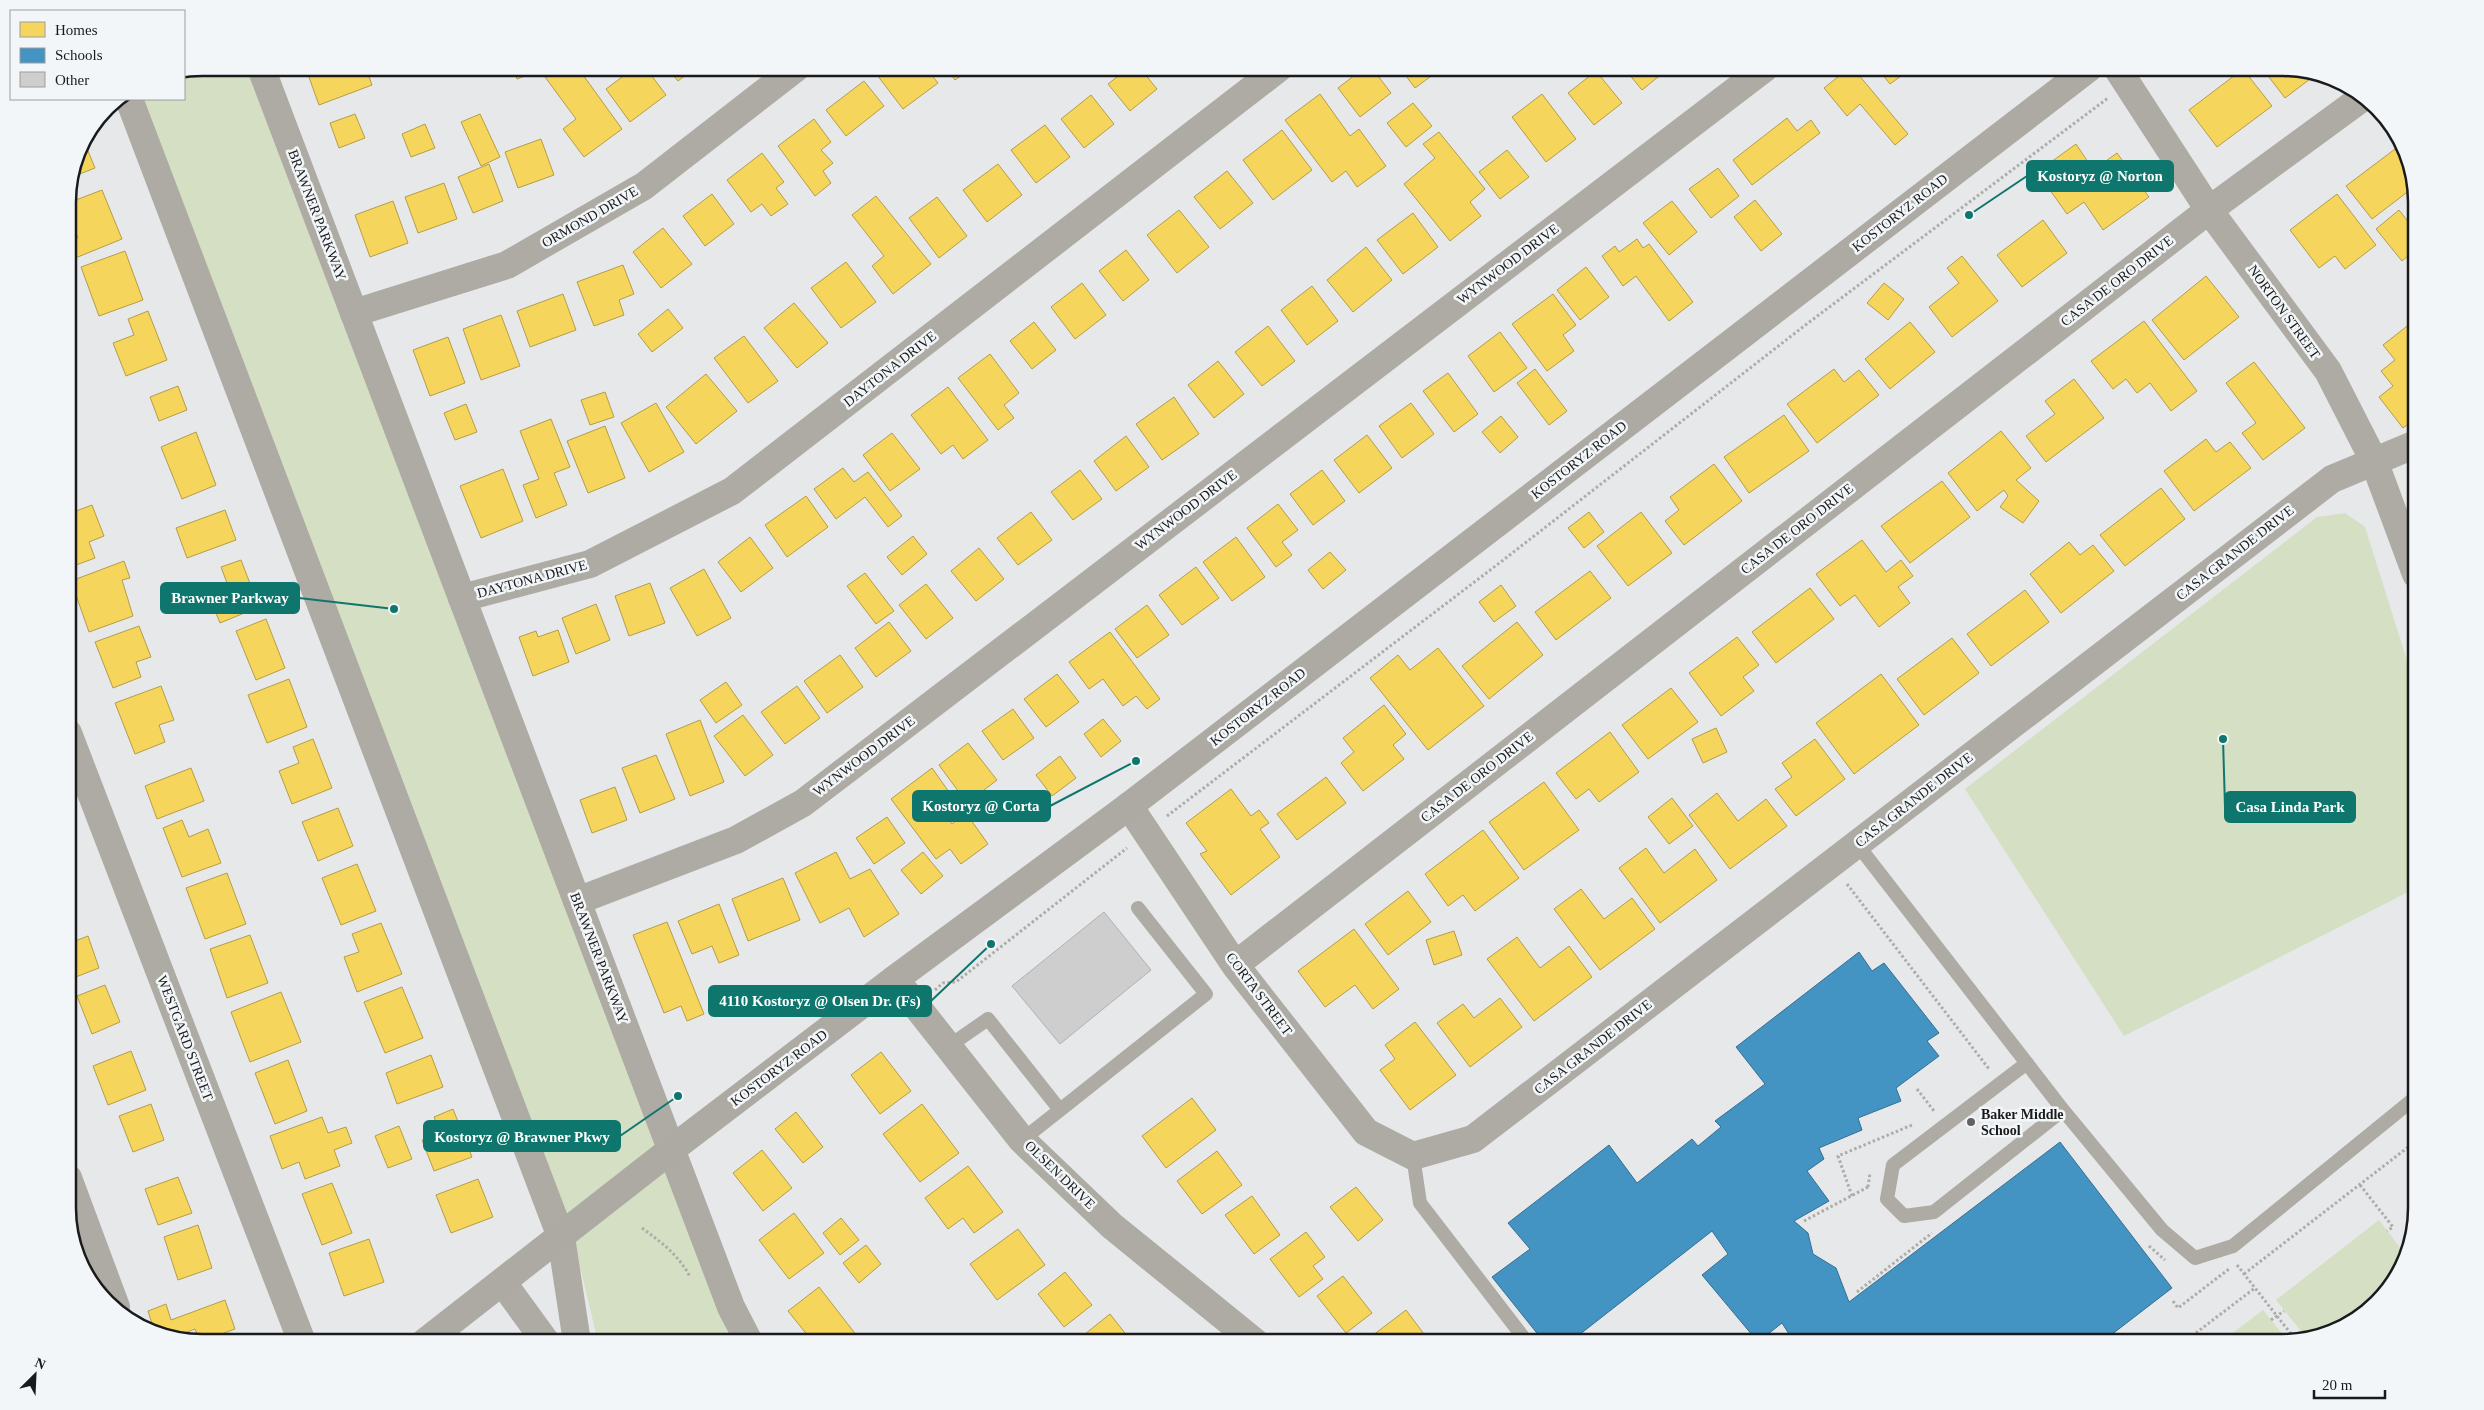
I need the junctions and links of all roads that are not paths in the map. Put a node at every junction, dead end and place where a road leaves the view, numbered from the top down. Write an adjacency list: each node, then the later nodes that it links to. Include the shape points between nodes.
1 (264, 76): 10 (street, BRAWNER PARKWAY)
2 (786, 76): 10 (street, ORMOND DRIVE, via 644,186 507,265)
3 (1269, 76): 14 (street, DAYTONA DRIVE, via 732,491 590,564)
4 (1755, 76): 18 (street, WYNWOOD DRIVE, via 802,804 736,840)
5 (2079, 76): 16 (main road, KOSTORYZ ROAD)
6 (2122, 76): 9 (street, NORTON STREET)
7 (129, 100): 31 (street)
8 (2358, 101): 9 (street, CASA DE ORO DRIVE)
9 (2208, 210): 12 (street, NORTON STREET, via 2328,371); 20 (street, CASA DE ORO DRIVE)
10 (354, 313): 14 (street, BRAWNER PARKWAY)
11 (2407, 448): 12 (street, CASA GRANDE DRIVE)
12 (2374, 461): 13 (street, NORTON STREET); 17 (street, CASA GRANDE DRIVE, via 2332,479)
13 (2407, 551)
14 (462, 598): 18 (street, BRAWNER PARKWAY)
15 (77, 756): 34 (street, WESTGARD STREET)
16 (1129, 806): 20 (street, CORTA STREET); 21 (main road, KOSTORYZ ROAD)
17 (1857, 844): 23 (lane); 29 (street, CASA GRANDE DRIVE, via 1473,1139)
18 (577, 901): 28 (street, BRAWNER PARKWAY)
19 (1138, 908): 25 (lane, via 1206,994)
20 (1235, 965): 29 (street, CORTA STREET, via 1366,1132)
21 (895, 979): 22 (street, OLSEN DRIVE); 28 (main road, KOSTORYZ ROAD)
22 (949, 1046): 25 (lane, via 988,1019); 27 (street, OLSEN DRIVE)
23 (2027, 1063): 26 (lane); 26 (lane, via 1893,1165 1887,1199 1904,1216 1934,1212)
24 (2408, 1104): 26 (lane, via 2233,1246 2195,1258 2162,1230)
25 (1060, 1110): 27 (lane)
26 (2063, 1110)
27 (1022, 1140): 39 (street, OLSEN DRIVE, via 1112,1226)
28 (672, 1150): 31 (main road, KOSTORYZ ROAD); 38 (street, BRAWNER PARKWAY, via 731,1307)
29 (1413, 1156): 40 (lane, via 1420,1203)
30 (77, 1202): 33 (street)
31 (561, 1237): 32 (main road, KOSTORYZ ROAD); 37 (street)
32 (503, 1284): 35 (main road, KOSTORYZ ROAD); 36 (street)
33 (112, 1296)
34 (299, 1334)
35 (436, 1334)
36 (540, 1334)
37 (576, 1334)
38 (745, 1334)
39 (1245, 1334)
40 (1520, 1334)

